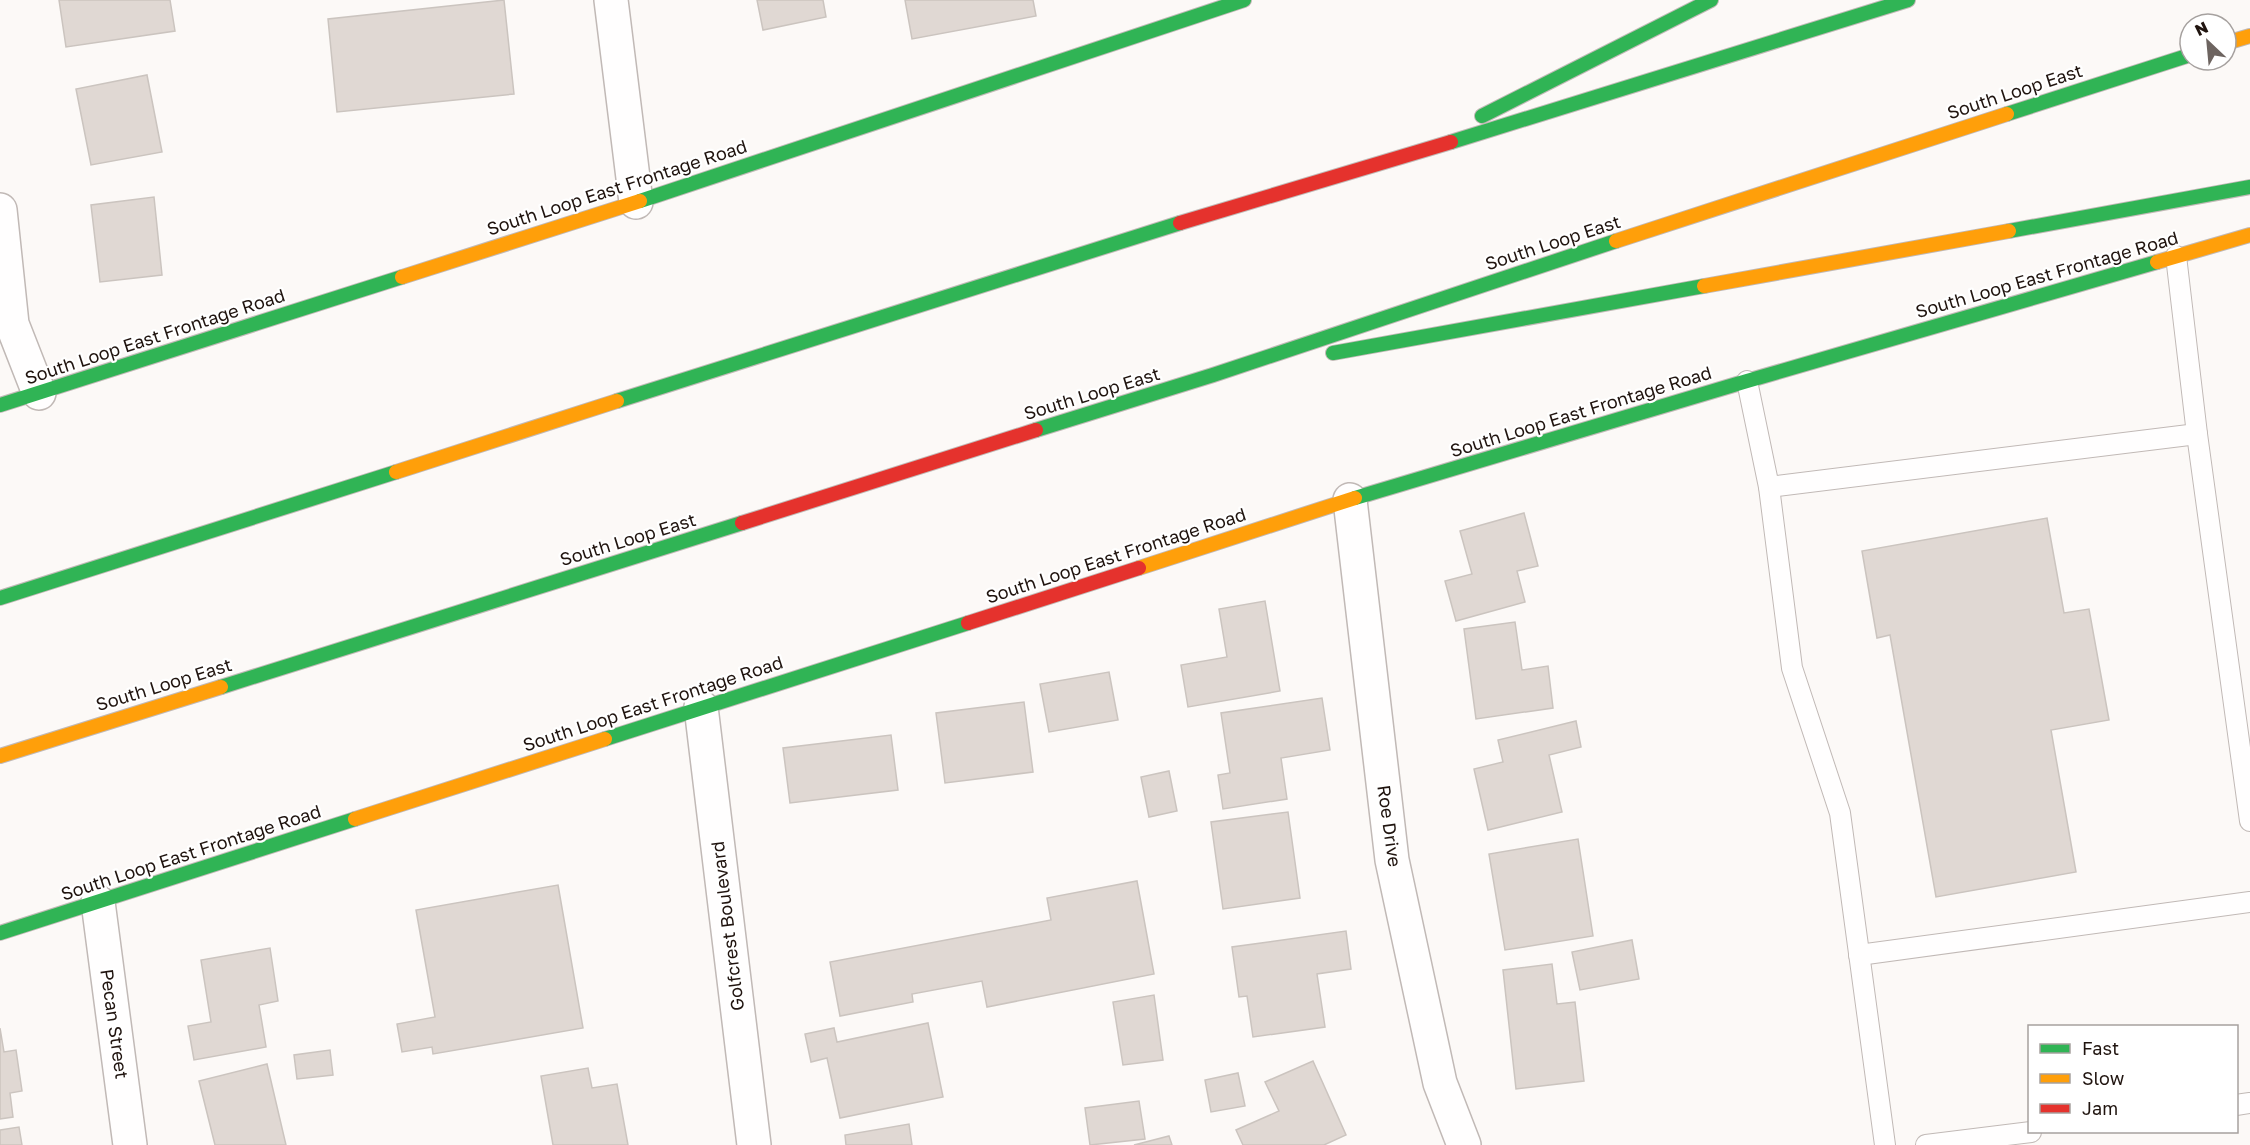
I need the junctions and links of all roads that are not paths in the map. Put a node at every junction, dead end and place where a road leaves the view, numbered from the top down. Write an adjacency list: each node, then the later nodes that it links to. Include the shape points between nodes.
1 (611, 0): 8 (street)
2 (1244, 0): 8 (main road, South Loop East Frontage Road)
3 (1711, 0): 6 (main road)
4 (1908, 0): 6 (main road)
5 (2178, 59): 12 (main road, South Loop East)
6 (1397, 159): 19 (main road, via 1097,248)
7 (2250, 187): 12 (main road)
8 (636, 202): 14 (main road, South Loop East Frontage Road)
9 (0, 210): 14 (street, via 12,324)
10 (2250, 235): 11 (main road, South Loop East Frontage Road)
11 (2176, 256): 13 (main road, South Loop East Frontage Road); 16 (lane)
12 (1213, 375): 21 (main road, South Loop East)
13 (1747, 381): 17 (lane); 18 (main road, South Loop East Frontage Road)
14 (39, 393): 15 (main road, South Loop East Frontage Road)
15 (0, 405)
16 (2197, 434): 17 (lane); 22 (lane)
17 (1769, 487): 26 (lane, via 1792,668 1840,813)
18 (1350, 500): 20 (main road, South Loop East Frontage Road); 30 (street, Roe Drive, via 1392,860 1440,1083)
19 (0, 598)
20 (701, 707): 23 (main road, South Loop East Frontage Road); 29 (street, Golfcrest Boulevard)
21 (0, 756)
22 (2250, 821)
23 (98, 902): 25 (main road, South Loop East Frontage Road); 28 (street, Pecan Street)
24 (2250, 902): 26 (lane)
25 (0, 933)
26 (1859, 955): 31 (lane)
27 (2028, 1131): 32 (lane)
28 (130, 1145)
29 (754, 1145)
30 (1464, 1145)
31 (1885, 1145)
32 (1926, 1145)

